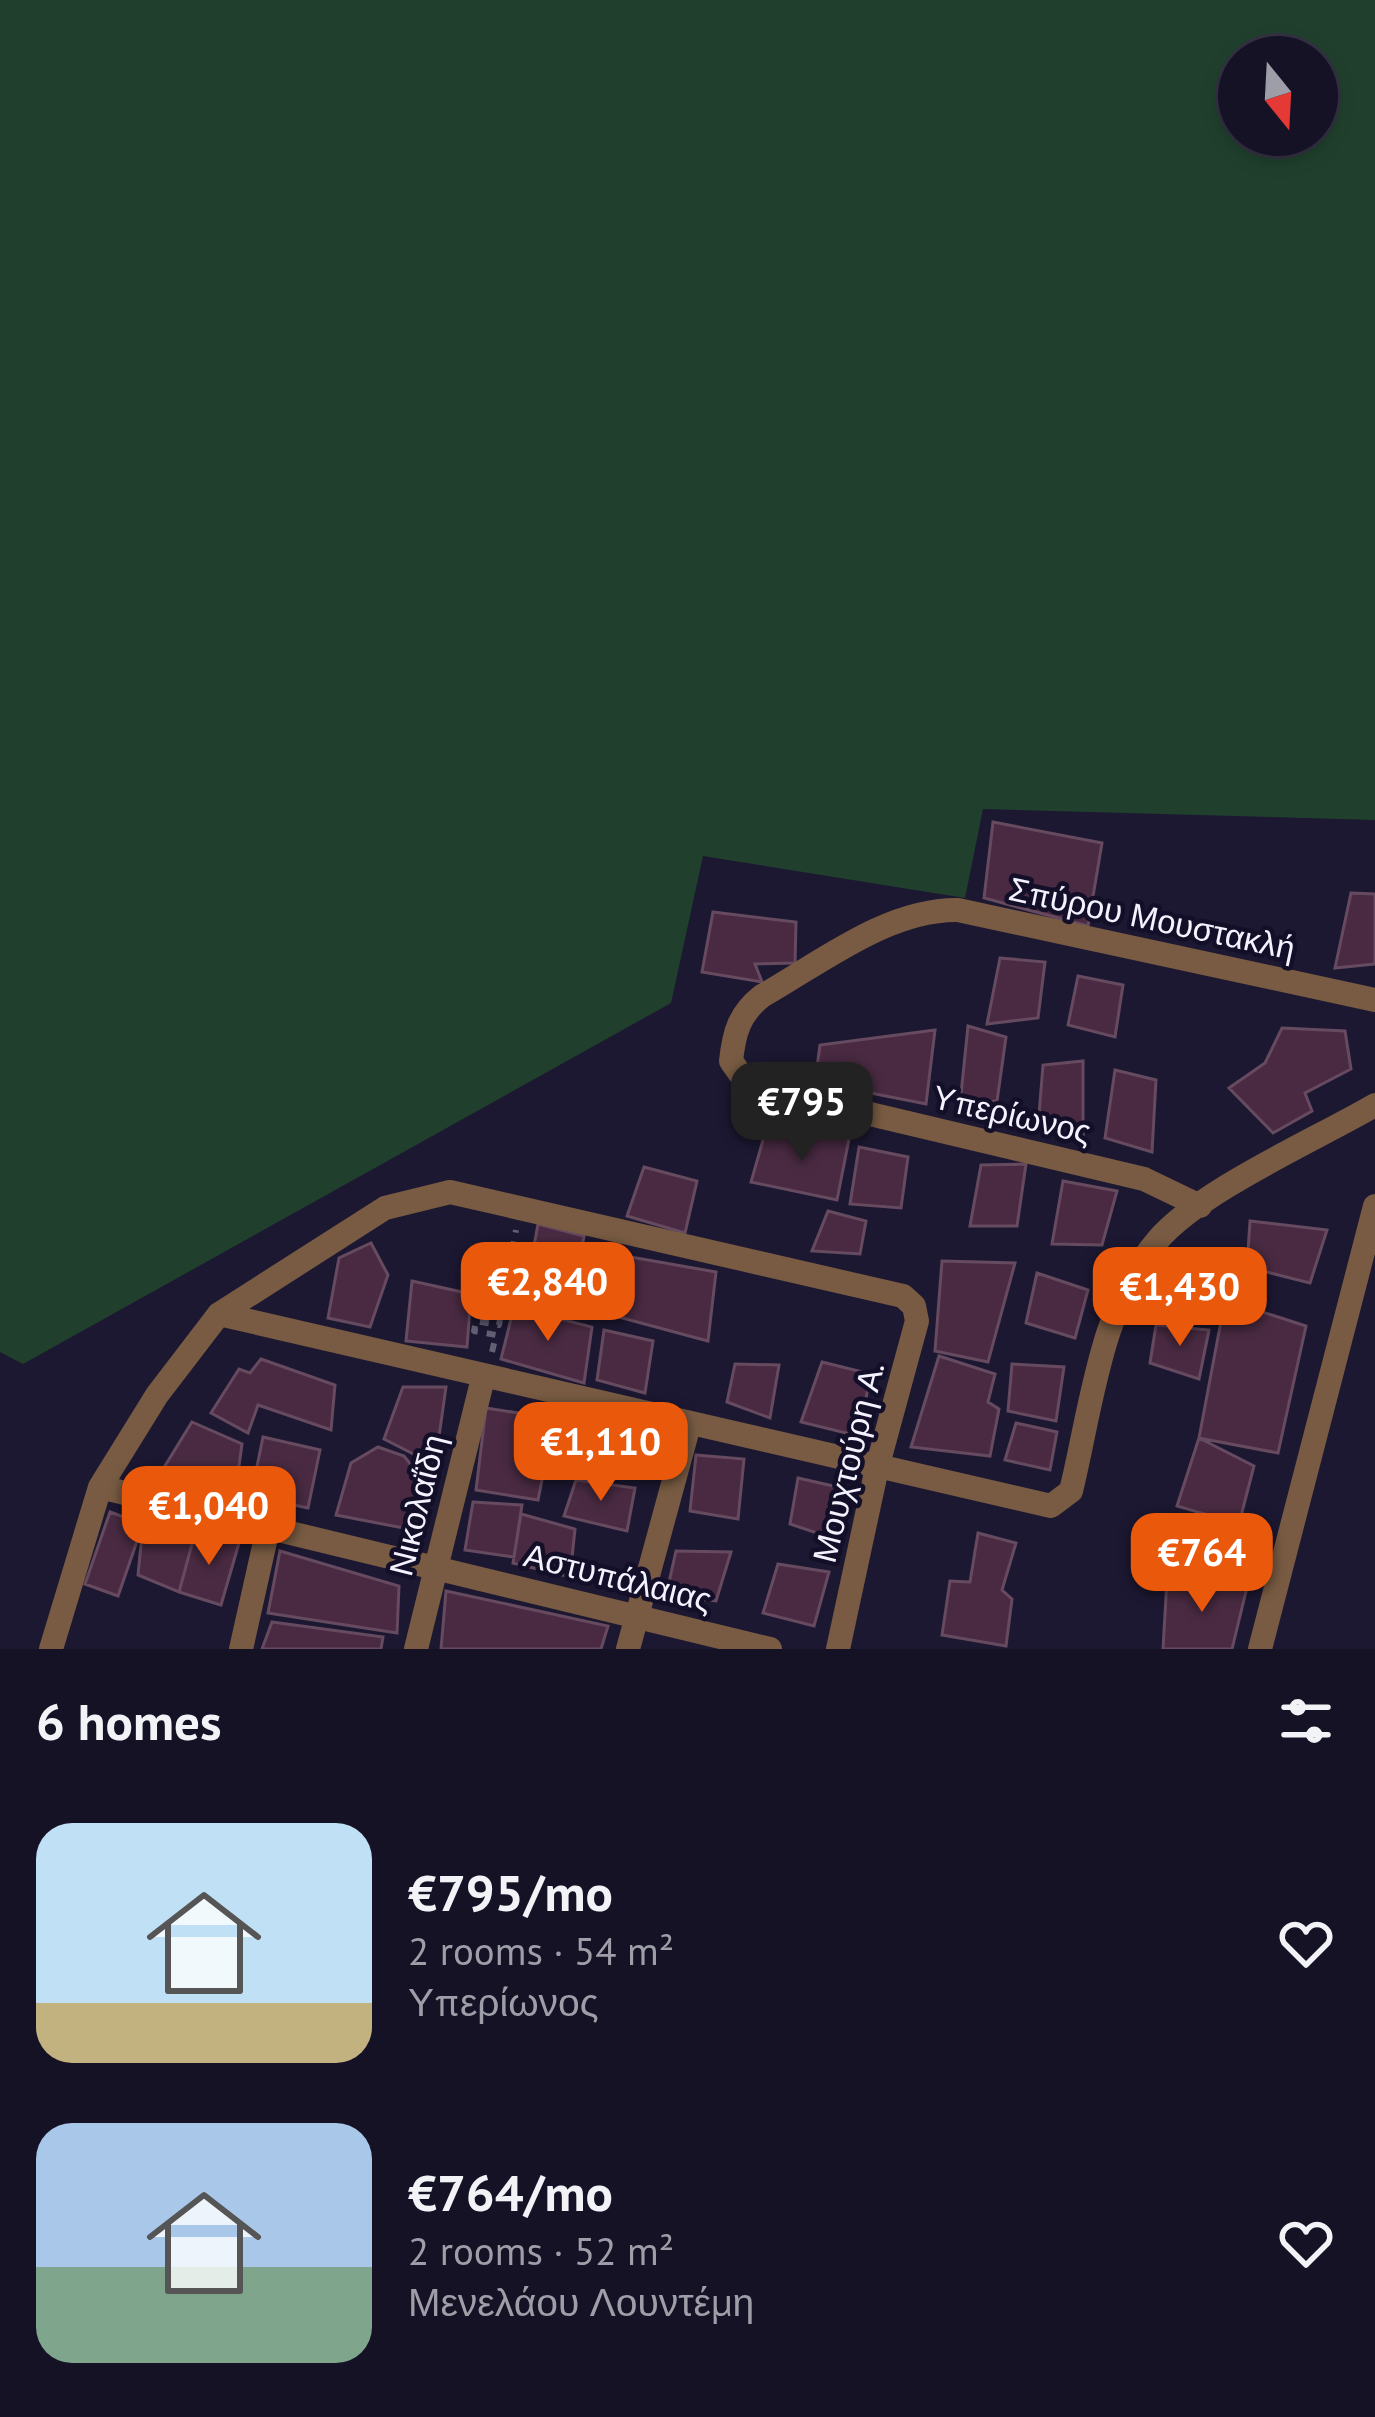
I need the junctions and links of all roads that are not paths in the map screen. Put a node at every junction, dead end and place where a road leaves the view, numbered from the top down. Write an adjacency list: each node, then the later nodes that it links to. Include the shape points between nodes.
1 (1375, 1000): 2 (street, Σπύρου Μουστακλή, via 958,910 915,913 746,1008 734,1033)
2 (737, 1077): 4 (street, Υπερίωνος, via 1144,1179)
3 (1375, 1105): 4 (street)
4 (1200, 1206): 9 (street, via 1137,1268 1114,1318 1071,1491 1059,1504)
5 (1375, 1206): 20 (street)
6 (219, 1314): 7 (street); 9 (street, Μουχτούρη Α., via 385,1208 450,1192 903,1297 917,1321); 10 (street)
7 (475, 1376): 8 (street); 12 (street, Νικολαΐδη)
8 (689, 1425): 9 (street); 13 (street)
9 (877, 1468): 19 (street, Μουχτούρη Α.)
10 (100, 1487): 11 (street, Αστυπάλαιας); 14 (street)
11 (269, 1524): 12 (street, Αστυπάλαιας); 15 (street)
12 (435, 1566): 13 (street, Αστυπάλαιας); 16 (street, Νικολαΐδη)
13 (636, 1616): 17 (street); 18 (street, Αστυπάλαιας)
14 (51, 1649)
15 (242, 1649)
16 (416, 1649)
17 (628, 1649)
18 (770, 1649)
19 (838, 1649)
20 (1260, 1649)

